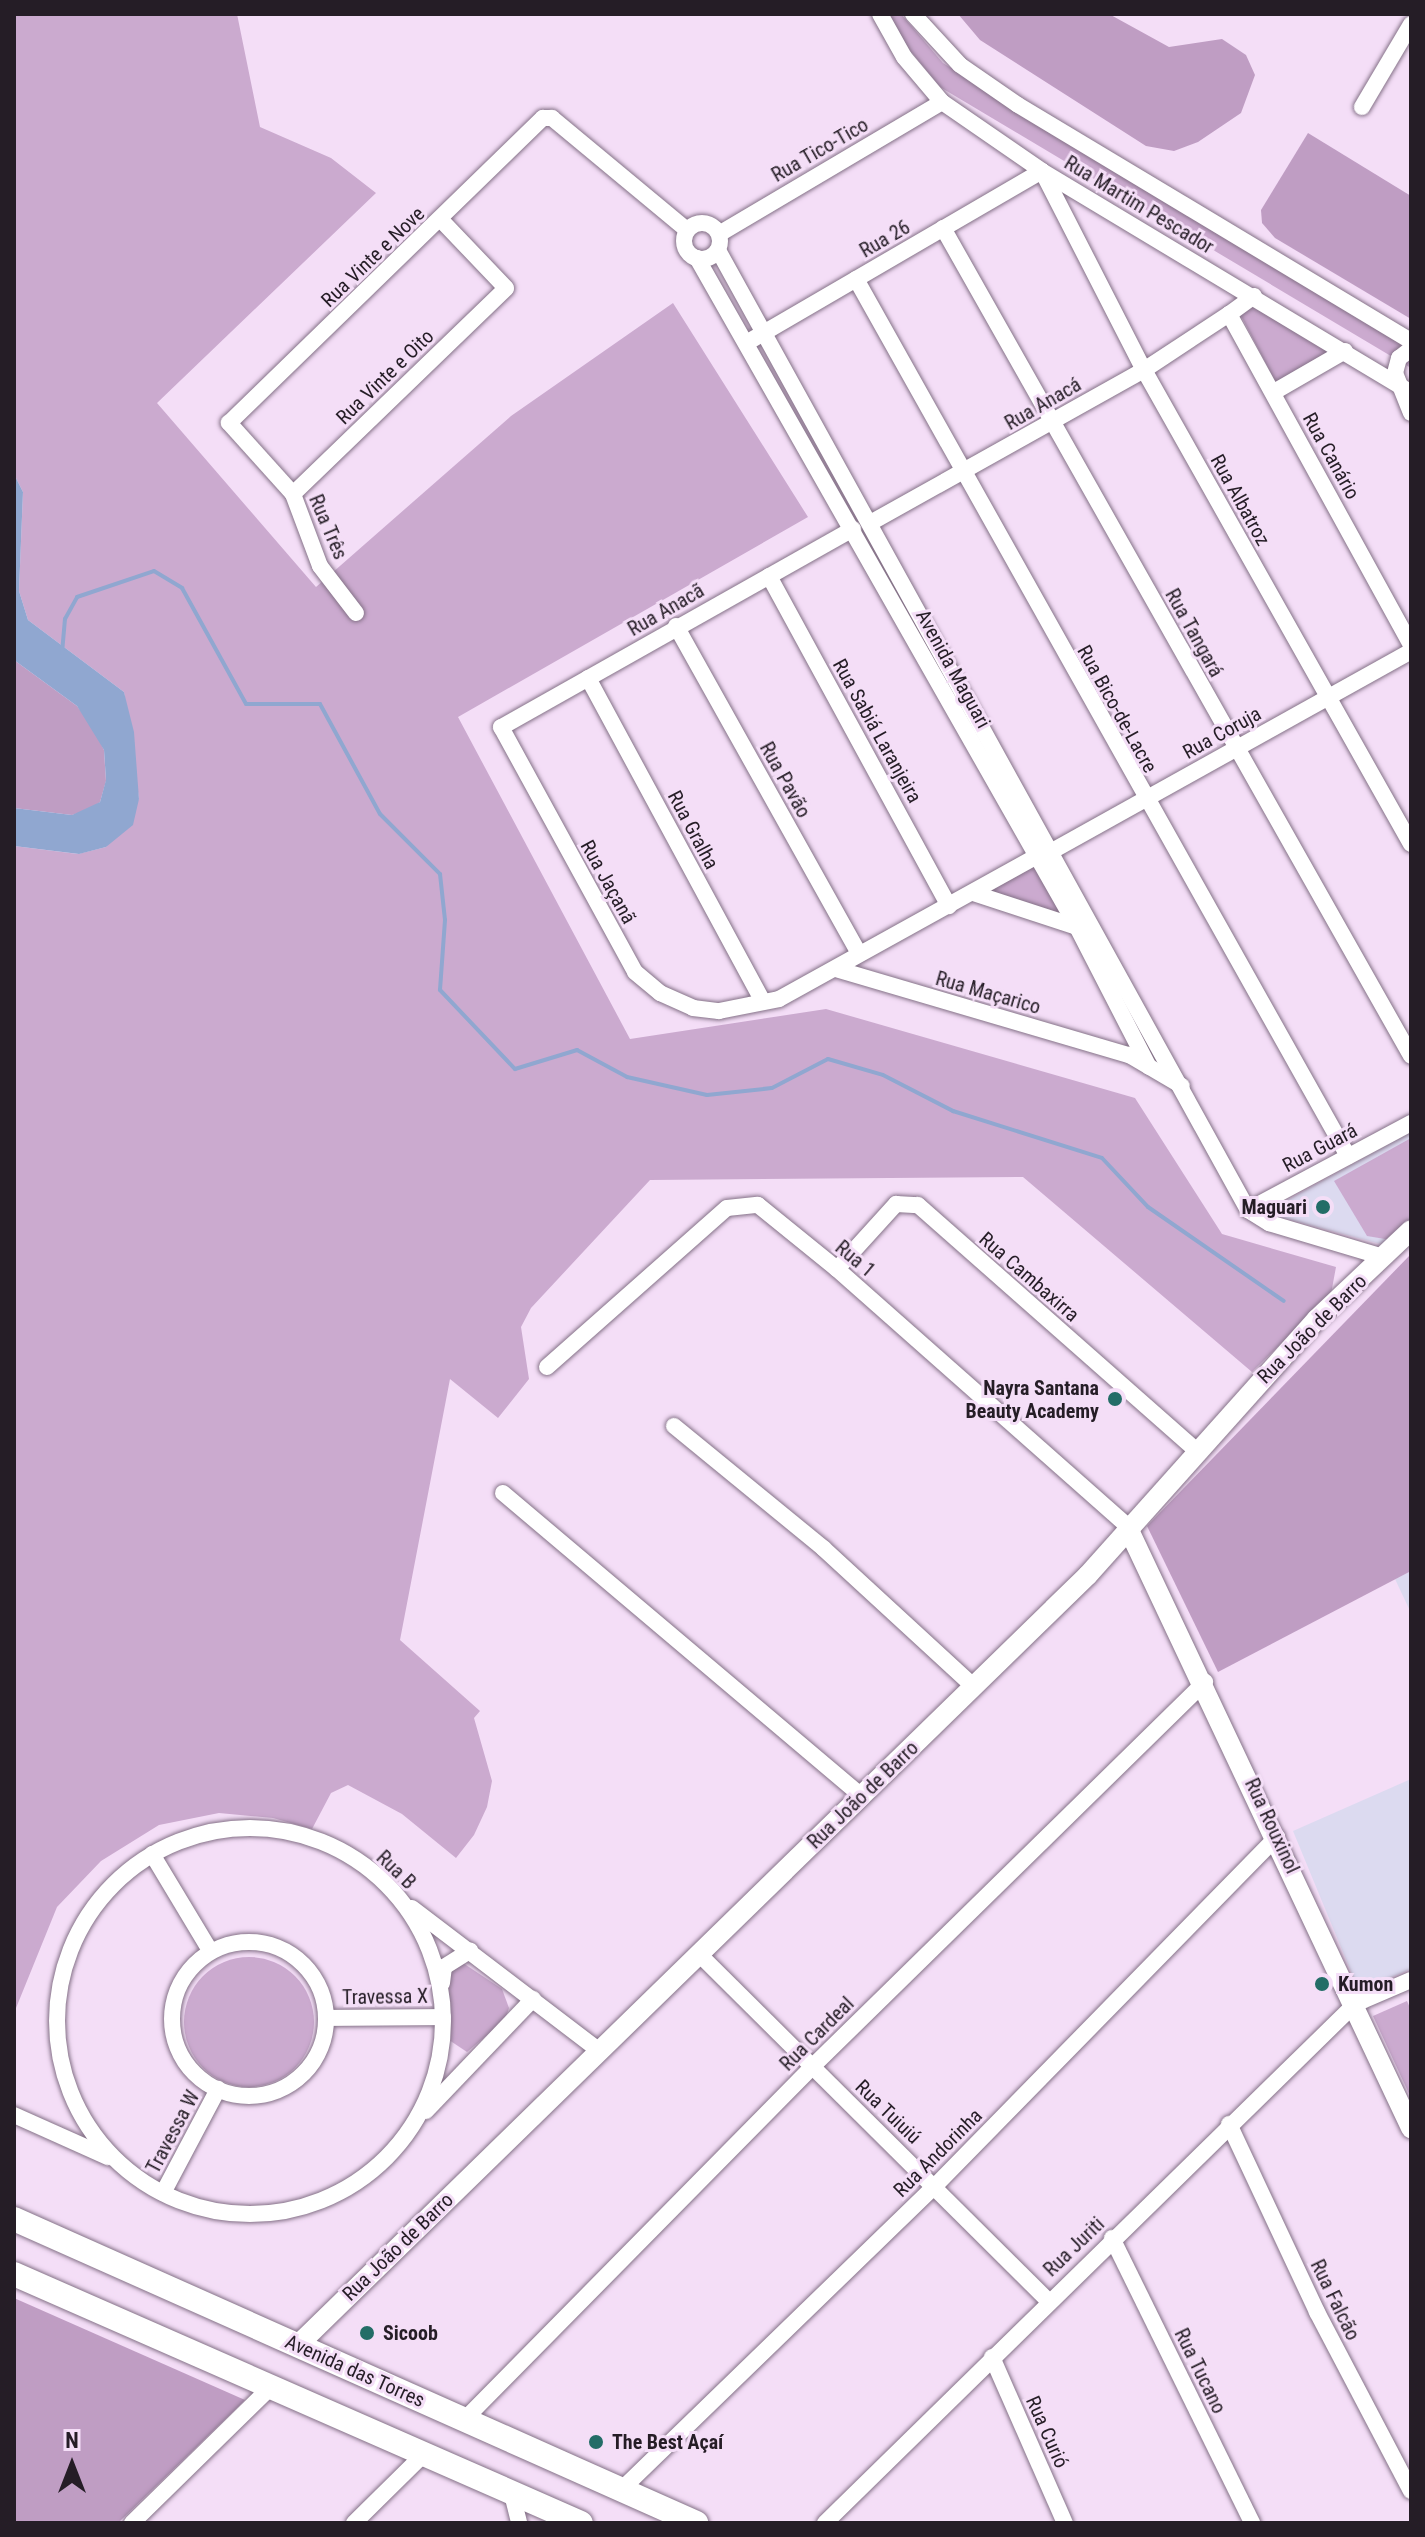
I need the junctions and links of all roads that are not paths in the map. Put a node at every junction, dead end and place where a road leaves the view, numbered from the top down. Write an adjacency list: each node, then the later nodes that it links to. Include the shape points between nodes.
1 (880, 14): 4 (street, Rua Martim Pescador, via 904,57)
2 (913, 14): 16 (street, Rua Martim Pescador, via 933,42 1018,105)
3 (1411, 24): 5 (street)
4 (942, 102): 6 (street, Rua Martim Pescador); 10 (street, Rua Tico-Tico)
5 (1362, 107)
6 (1042, 171): 8 (street, Rua 26); 13 (street, Rua Martim Pescador); 20 (street, Rua Albatroz)
7 (441, 220): 9 (street, Rua Vinte e Nove, via 543,118 552,118); 25 (street, Rua Vinte e Nove); 27 (street, Rua Vinte e Oito, via 506,288)
8 (943, 228): 12 (street, Rua 26); 24 (street, Rua Tangará)
9 (687, 230): 10 (street, via 707,223); 11 (street, Avenida Maguari, via 685,246)
10 (718, 242): 11 (street, Rua Tico-Tico); 15 (street, Avenida Maguari)
11 (697, 258): 17 (street, Avenida Maguari)
12 (856, 279): 15 (street, Rua 26); 26 (street, Rua Bico-de-Lacre)
13 (1254, 296): 14 (street); 19 (street, Rua Martim Pescador)
14 (1229, 314): 20 (street, Rua Anacá); 22 (street, Rua Canário)
15 (765, 332): 17 (street, Rua 26); 28 (street, Avenida Maguari)
16 (1411, 341)
17 (748, 342): 29 (street, Avenida Maguari)
18 (1411, 349): 21 (street, via 1395,364)
19 (1345, 351): 21 (street, Rua Martim Pescador); 22 (street)
20 (1144, 370): 24 (street, Rua Anacá); 35 (street, Rua Albatroz)
21 (1404, 388): 23 (street)
22 (1274, 392): 33 (street, Rua Canário)
23 (1411, 413)
24 (1054, 421): 26 (street, Rua Anacá); 37 (street, Rua Tangará)
25 (229, 423): 27 (street, Rua Três)
26 (964, 472): 28 (street, Rua Anacá); 38 (street, Rua Bico-de-Lacre)
27 (293, 494): 31 (street, Rua Três, via 320,566)
28 (872, 522): 40 (street, Avenida Maguari)
29 (853, 529): 30 (street, Rua Anacã); 41 (street, Avenida Maguari)
30 (769, 576): 32 (street, Rua Anacã); 43 (street, Rua Sabiá Laranjeira)
31 (356, 613)
32 (676, 626): 34 (street, Rua Anacã); 45 (street, Rua Pavão)
33 (1411, 648): 35 (street, Rua Coruja)
34 (588, 678): 36 (street, Rua Anacã); 47 (street, Rua Gralha)
35 (1328, 697): 37 (street, Rua Coruja); 39 (street, Rua Albatroz)
36 (501, 727): 47 (street, Rua Jaçanã, via 635,972 660,993 693,1008 719,1011)
37 (1235, 750): 38 (street, Rua Coruja); 50 (street, Rua Tangará)
38 (1144, 799): 40 (street, Rua Coruja); 55 (street, Rua Bico-de-Lacre)
39 (1411, 844)
40 (1052, 851): 48 (street, Avenida Maguari)
41 (1035, 857): 42 (street); 44 (street, Avenida Maguari)
42 (973, 893): 43 (street); 44 (street)
43 (949, 906): 45 (street)
44 (1077, 927): 49 (street, Avenida Maguari)
45 (859, 953): 46 (street)
46 (836, 969): 47 (street, via 779,999); 49 (street, Rua Maçarico)
47 (763, 1001)
48 (1158, 1042): 49 (street); 51 (street, Avenida Maguari)
49 (1134, 1052): 52 (street, Rua Maçarico)
50 (1411, 1056)
51 (1169, 1061): 52 (street); 53 (street, Avenida Maguari)
52 (1149, 1067): 53 (street)
53 (1183, 1087): 56 (street, Avenida Maguari)
54 (1411, 1123): 55 (street, Rua Guará)
55 (1348, 1156): 56 (street, Rua Guará)
56 (1248, 1210): 58 (street, via 1269,1223)
57 (1411, 1230): 58 (street, Rua João de Barro)
58 (1383, 1257): 62 (street, Rua João de Barro, via 1317,1319)
59 (837, 1269): 60 (street, Rua 1, via 758,1205 727,1208); 62 (street, Rua Cambaxirra, via 896,1204 918,1205); 64 (street, Rua 1)
60 (547, 1367)
61 (674, 1426): 66 (street, via 823,1548)
62 (1196, 1450): 64 (street, Rua João de Barro)
63 (503, 1493): 67 (street)
64 (1127, 1526): 65 (street, Rua Rouxinol); 66 (street, Rua João de Barro, via 1088,1575)
65 (1205, 1682): 68 (street, Rua Rouxinol); 83 (street, Rua Cardeal)
66 (974, 1687): 67 (street, Rua João de Barro)
67 (862, 1796): 73 (street, Rua João de Barro)
68 (1277, 1837): 77 (street, Rua Rouxinol); 90 (street, Rua Andorinha)
69 (152, 1854): 70 (street, Rua B, via 180,1841 239,1828 300,1835 356,1860); 72 (street); 89 (street, Rua B, via 98,1900 78,1930 57,1998 61,2068 91,2133)
70 (401, 1900): 71 (street); 75 (street, Rua B, via 424,1937)
71 (470, 1951): 75 (street, via 444,1967); 76 (street)
72 (211, 1952): 79 (street, via 250,1941 296,1956 313,1973); 84 (street, via 188,1971 172,2014 183,2059)
73 (699, 1954): 81 (street, Rua João de Barro); 83 (street, Rua Tuiuiú)
74 (1409, 1986): 77 (street)
75 (441, 1989): 78 (street, Rua B)
76 (533, 1999): 81 (street); 82 (street)
77 (1355, 2004): 87 (street, Rua Juriti); 88 (street, Rua Rouxinol)
78 (443, 2017): 79 (street, Travessa X); 80 (street, Rua B)
79 (327, 2018): 84 (street, via 323,2044 311,2066 292,2083 268,2094 243,2096)
80 (443, 2039): 82 (street, via 444,2049); 86 (street, Rua B, via 433,2083)
81 (600, 2051): 98 (street, Rua João de Barro)
82 (471, 2062): 86 (street)
83 (813, 2066): 90 (street, Rua Tuiuiú); 101 (street, Rua Cardeal)
84 (218, 2089): 91 (street, Travessa W)
85 (14, 2115): 89 (street, Rua B)
86 (413, 2124): 91 (street, Rua B, via 365,2176 301,2207 231,2213)
87 (1229, 2124): 94 (street, Rua Juriti); 104 (street, Rua Falcão, via 1317,2312)
88 (1411, 2128)
89 (115, 2160): 91 (street, Rua B)
90 (935, 2186): 97 (street, Rua Tuiuiú); 103 (street, Rua Andorinha)
91 (163, 2193)
92 (14, 2219): 95 (main road, Avenida das Torres)
93 (14, 2228): 95 (main road, via 56,2247)
94 (1112, 2238): 97 (street, Rua Juriti); 113 (street, Rua Tucano)
95 (99, 2257): 98 (main road, Avenida das Torres)
96 (14, 2274): 100 (main road)
97 (1048, 2300): 99 (street, Rua Juriti)
98 (298, 2345): 101 (main road, Avenida das Torres)
99 (992, 2357): 111 (street, Rua Juriti); 112 (street, Rua Curió)
100 (270, 2388): 102 (main road); 106 (street)
101 (464, 2420): 103 (main road, Avenida das Torres)
102 (425, 2453): 105 (main road); 107 (street)
103 (621, 2490): 110 (main road, Avenida das Torres)
104 (1411, 2491)
105 (512, 2494): 108 (street); 109 (main road)
106 (132, 2523)
107 (354, 2523)
108 (519, 2523)
109 (581, 2523)
110 (696, 2523)
111 (825, 2523)
112 (1065, 2523)
113 (1252, 2523)

